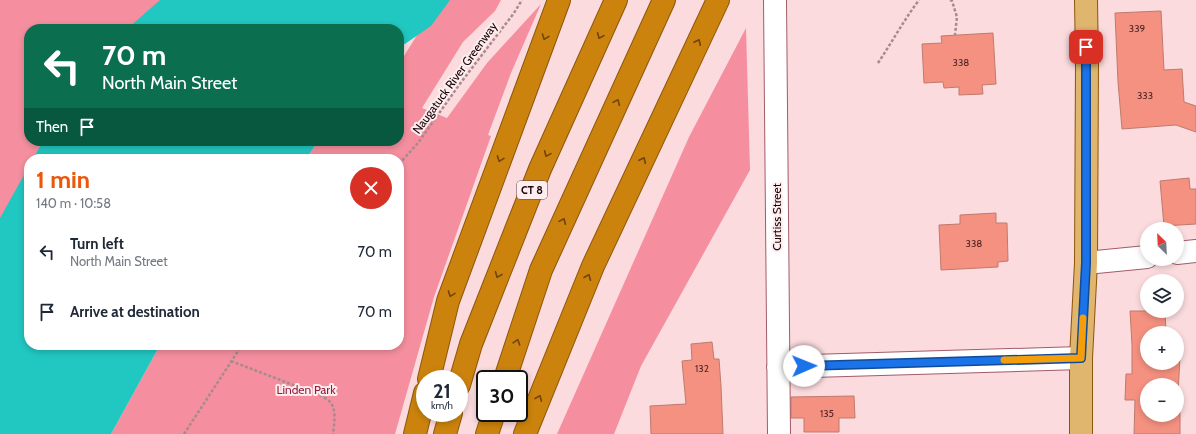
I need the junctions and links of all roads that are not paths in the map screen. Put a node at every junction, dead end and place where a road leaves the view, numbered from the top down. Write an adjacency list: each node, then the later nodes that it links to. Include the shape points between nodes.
1 (559, 0): 13 (highway, one-way to 13, via 448,301)
2 (616, 0): 14 (highway, CT 8, one-way to 14, via 540,169 471,344)
3 (664, 0): 15 (highway, one-way to 3, via 541,270)
4 (718, 0): 22 (highway, one-way to 4, via 593,266)
5 (775, 0): 12 (street, Curtiss Street)
6 (1086, 0): 10 (main road)
7 (1196, 251): 8 (street)
8 (1184, 252)
9 (1140, 258): 10 (street)
10 (1086, 263): 11 (main road)
11 (1081, 358): 12 (street); 24 (main road)
12 (778, 367): 23 (street, Curtiss Street)
13 (431, 370)
14 (463, 370)
15 (508, 370)
16 (418, 422): 19 (highway)
17 (448, 422): 20 (highway)
18 (491, 422): 21 (highway)
19 (415, 434)
20 (445, 434)
21 (487, 434)
22 (525, 434)
23 (778, 434)
24 (1081, 434)

